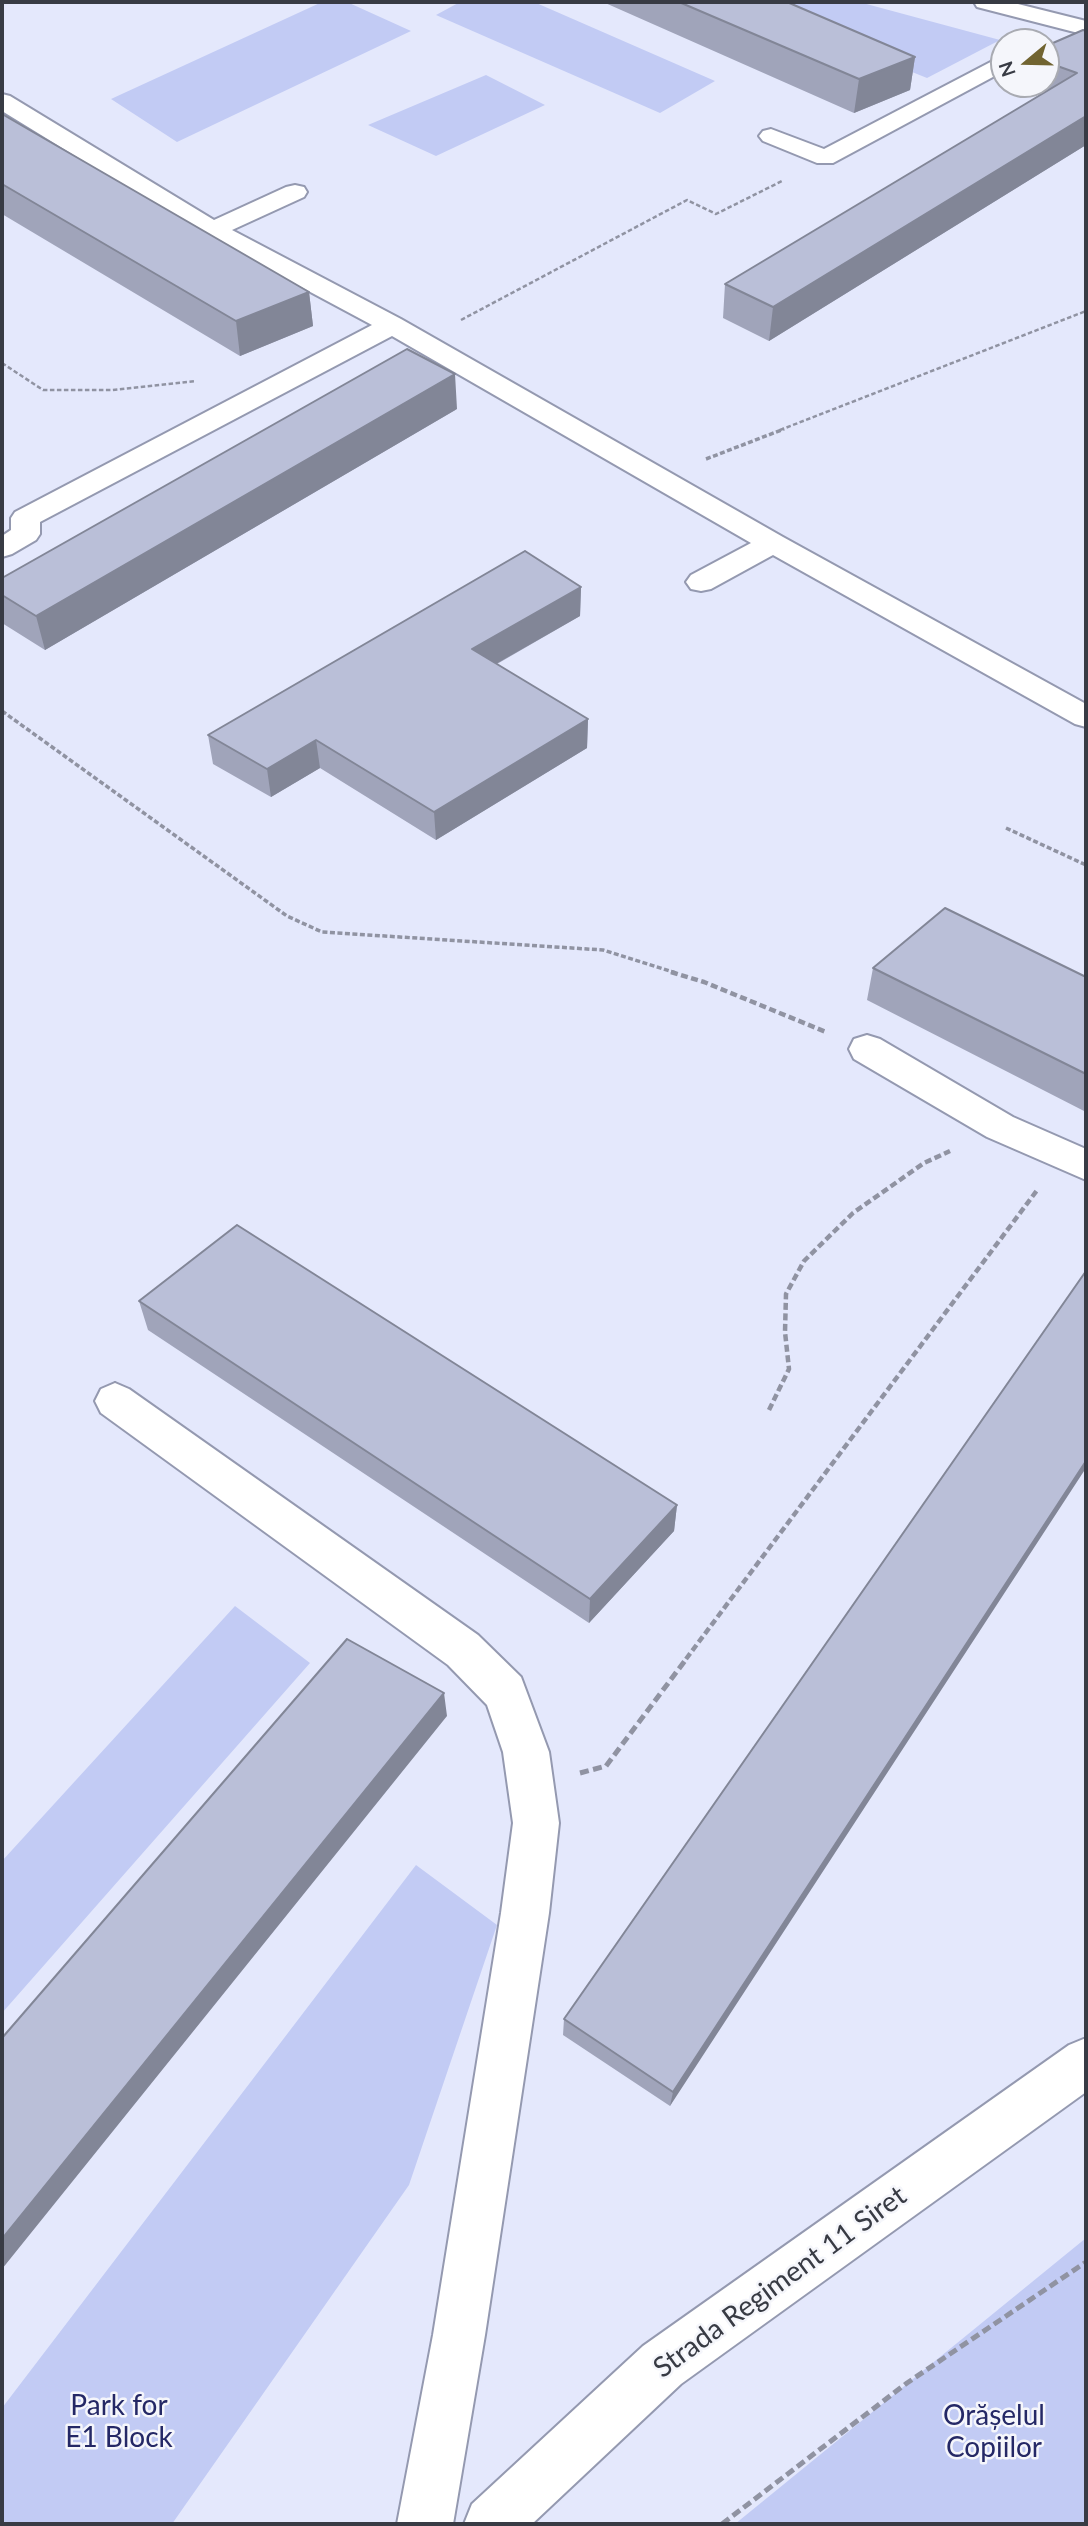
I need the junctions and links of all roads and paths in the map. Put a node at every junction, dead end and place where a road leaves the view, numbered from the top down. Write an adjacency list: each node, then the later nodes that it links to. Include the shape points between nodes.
1 (985, 2): 2 (street)
2 (1080, 26): 3 (street)
3 (1060, 34)
4 (990, 70): 7 (street)
5 (2, 101): 9 (street)
6 (771, 136): 7 (street)
7 (825, 158): 12 (path, via 716,214 687,200)
8 (295, 192): 9 (street)
9 (213, 230): 11 (street)
10 (1086, 311): 15 (path)
11 (392, 325): 12 (street); 17 (street, via 25,518 26,534)
12 (420, 342): 15 (street)
13 (2, 363): 14 (path, via 43,390 112,390)
14 (206, 380)
15 (657, 478): 16 (street)
16 (773, 543): 18 (street); 20 (street)
17 (2, 548)
18 (701, 582)
19 (2, 711): 23 (path, via 287,916 321,932 603,950 704,982)
20 (1086, 717)
21 (1006, 828): 22 (path)
22 (1086, 865)
23 (867, 1049): 24 (street)
24 (1000, 1127): 25 (street); 27 (path, via 924,1163 853,1213 804,1261 786,1294 789,1369)
25 (1075, 1160): 28 (path, via 606,1766)
26 (115, 1401): 28 (street, via 463,1650 505,1692 526,1752)
27 (769, 1410)
28 (531, 1785): 31 (street, via 536,1823 525,1913)
29 (1086, 2062): 32 (street, Strada Regiment 11 Siret, via 662,2365)
30 (1086, 2262): 33 (path, via 907,2383)
31 (425, 2524)
32 (492, 2524)
33 (722, 2524)

